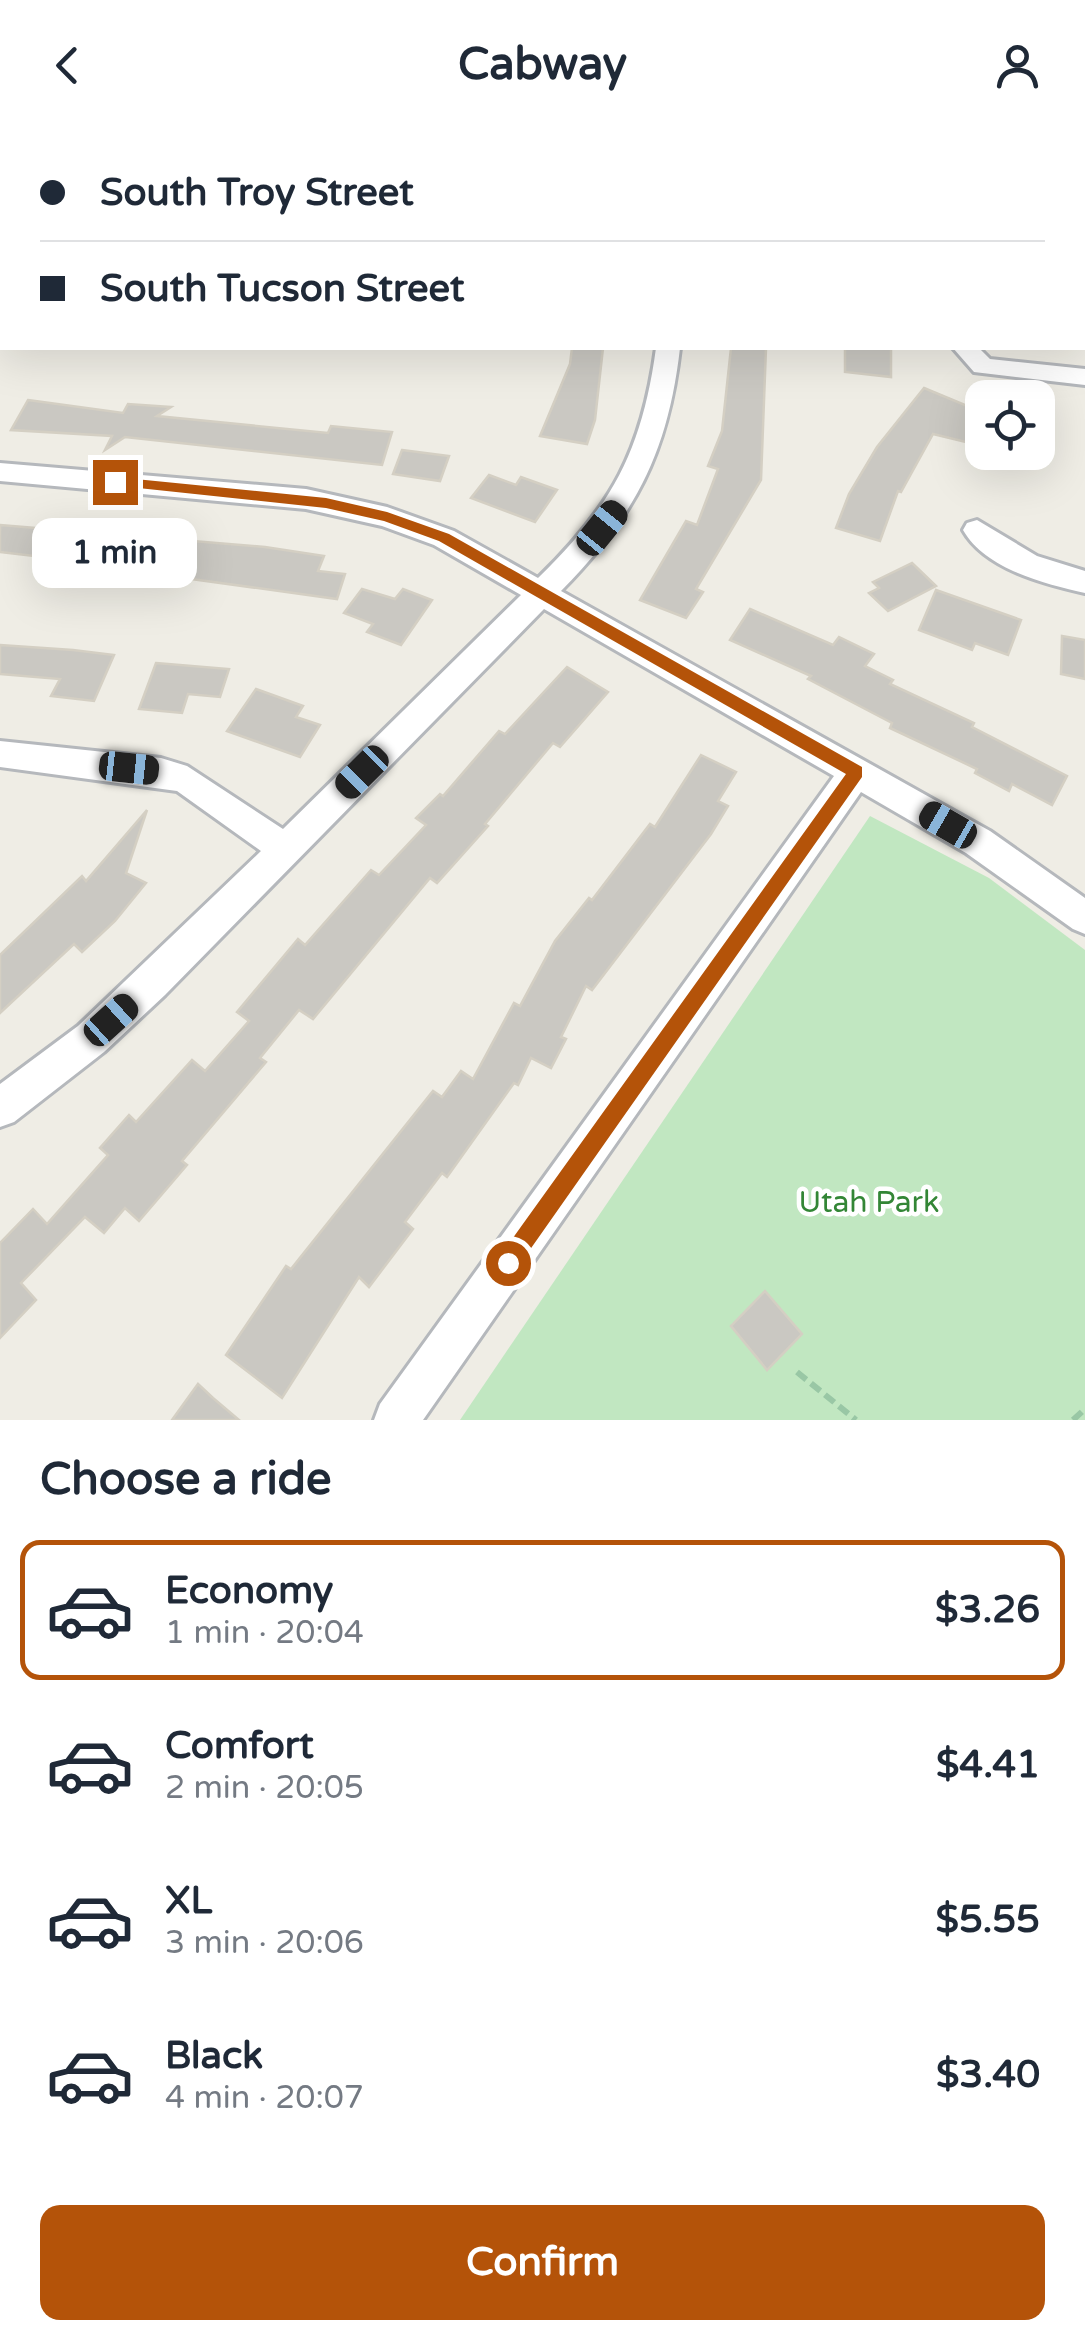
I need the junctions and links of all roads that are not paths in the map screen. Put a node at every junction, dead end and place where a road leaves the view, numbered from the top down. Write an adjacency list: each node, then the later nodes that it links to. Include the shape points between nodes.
1 (668, 350): 7 (street, via 662,405 638,475 598,534)
2 (967, 350): 3 (street, via 984,366)
3 (1085, 377)
4 (0, 472): 7 (street, via 347,506 444,538)
5 (977, 530): 6 (street, via 1002,553)
6 (1085, 582)
7 (542, 592): 9 (street); 10 (street)
8 (0, 754): 10 (street, via 187,780)
9 (856, 772): 11 (street, via 978,842); 13 (street)
10 (285, 849): 12 (street, via 91,1039)
11 (1085, 918)
12 (0, 1108)
13 (396, 1420)

